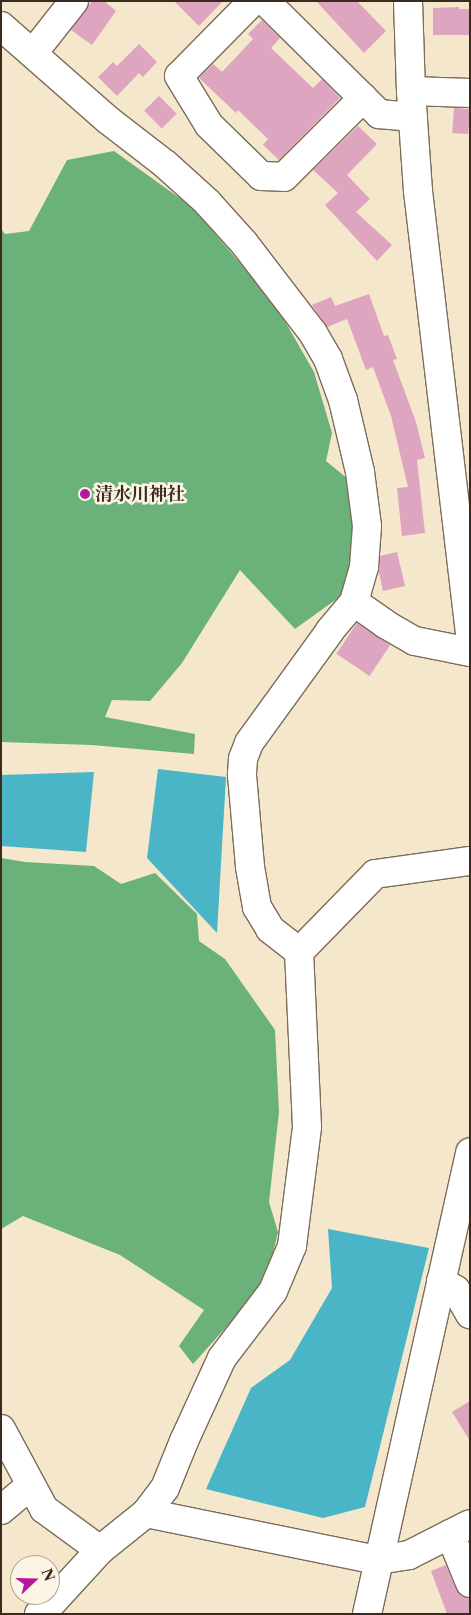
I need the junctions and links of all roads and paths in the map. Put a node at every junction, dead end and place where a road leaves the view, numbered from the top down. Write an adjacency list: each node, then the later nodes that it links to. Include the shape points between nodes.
1 (74, 1): 6 (street)
2 (253, 1): 8 (street, via 179,76 208,125 261,176 284,177)
3 (266, 1): 8 (street)
4 (408, 1): 9 (street)
5 (1, 26): 6 (street)
6 (33, 53): 10 (street, via 207,202 244,243 313,333 328,359 343,400 360,472 367,526 364,568)
7 (470, 93): 9 (street)
8 (363, 98): 9 (street, via 379,114)
9 (412, 104): 11 (street, via 418,191)
10 (354, 602): 12 (street, via 415,641); 14 (street, via 249,743 243,759 250,867 257,907 270,929)
11 (470, 636)
12 (470, 652)
13 (470, 861): 14 (street, via 375,874)
14 (299, 952): 21 (street, via 308,1127 292,1246 273,1291 222,1358 165,1488)
15 (470, 1152): 16 (street)
16 (441, 1281): 17 (street, via 456,1290); 24 (street)
17 (470, 1314)
18 (1, 1429): 19 (street)
19 (31, 1485): 20 (street); 23 (street, via 44,1509)
20 (1, 1510)
21 (146, 1513): 23 (street); 24 (street)
22 (460, 1529): 24 (street, via 409,1555); 25 (street)
23 (100, 1550): 26 (street)
24 (378, 1560): 27 (street)
25 (470, 1583)
26 (39, 1614)
27 (367, 1614)

